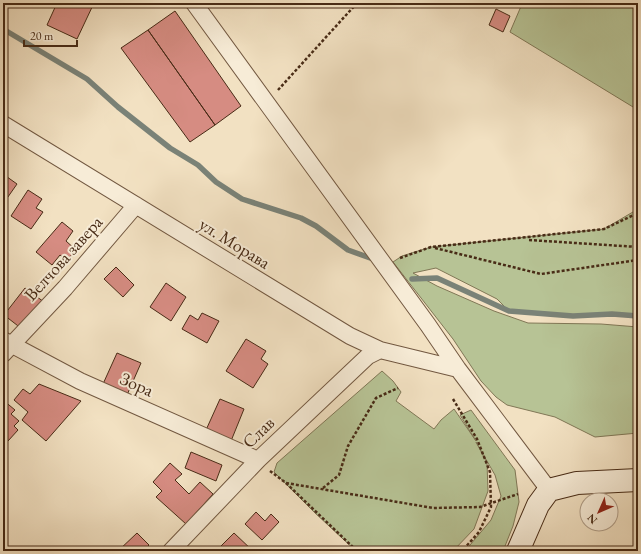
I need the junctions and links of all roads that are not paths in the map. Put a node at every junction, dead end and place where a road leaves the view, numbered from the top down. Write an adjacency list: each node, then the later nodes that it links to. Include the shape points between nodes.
1 (194, 3): 6 (street)
2 (3, 124): 3 (street, ул. Морава)
3 (136, 205): 4 (street, Велчова завера, via 65,288); 5 (street, ул. Морава, via 332,326)
4 (6, 347): 7 (street, Зора)
5 (380, 350): 6 (street, ул. Морава); 7 (street, Слав, via 368,356)
6 (458, 369): 9 (street)
7 (258, 460): 10 (street, Слав)
8 (638, 480): 9 (street, via 577,483)
9 (543, 497): 11 (street)
10 (171, 551)
11 (518, 551)

